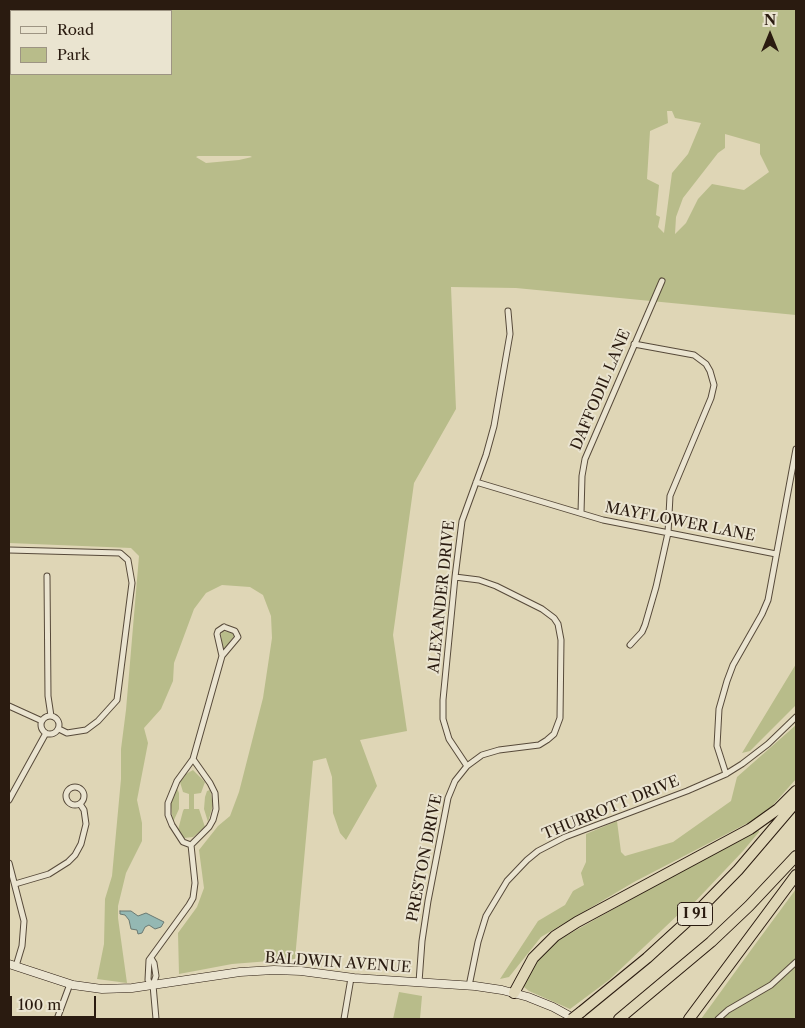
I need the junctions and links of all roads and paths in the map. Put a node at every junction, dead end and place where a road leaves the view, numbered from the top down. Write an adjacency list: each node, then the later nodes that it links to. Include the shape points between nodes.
1 (662, 281): 3 (street, DAFFODIL LANE)
2 (508, 311): 5 (street, ALEXANDER DRIVE, via 510,334 494,426)
3 (634, 344): 6 (street, DAFFODIL LANE, via 585,459); 7 (street, via 694,355 706,364 713,377 711,398 670,496)
4 (796, 449): 9 (street)
5 (476, 482): 6 (street, MAYFLOWER LANE); 11 (street, ALEXANDER DRIVE, via 462,521)
6 (581, 513): 7 (street, MAYFLOWER LANE)
7 (668, 533): 9 (street, MAYFLOWER LANE); 12 (street, via 645,625)
8 (9, 550): 18 (street, via 120,553 128,560 132,583 117,700 98,722 86,730 67,733)
9 (776, 554): 22 (street, via 765,608 733,666 722,695 717,746)
10 (47, 576): 15 (street)
11 (454, 577): 21 (street, ALEXANDER DRIVE, via 443,719 449,739); 21 (street, PRESTON DRIVE, via 488,582 542,609 558,624 561,640 560,718 554,734 539,744 490,752)
12 (630, 645)
13 (222, 656): 13 (street, via 238,637 235,630 226,627 217,632); 20 (street)
14 (9, 706): 17 (street)
15 (51, 716): 17 (street); 18 (street, via 59,722)
16 (796, 717): 22 (street, THURROTT DRIVE, via 756,754)
17 (42, 721): 19 (street, via 42,730)
18 (59, 729): 19 (street, via 55,733)
19 (46, 733): 24 (street)
20 (193, 759): 27 (street, via 210,783 216,809 210,826); 27 (street, via 173,788 168,809 174,830 183,842)
21 (467, 766): 35 (street, PRESTON DRIVE, via 455,781 448,798 424,919)
22 (726, 774): 38 (street, THURROTT DRIVE, via 565,837 527,860 507,881 486,916)
23 (796, 791): 39 (highway, via 750,829 555,936 533,958)
24 (9, 800)
25 (796, 802): 40 (highway, I 91, via 738,870 690,919)
26 (80, 804): 31 (street, via 86,816 84,835 68,862 49,874)
27 (191, 845): 37 (street, via 195,878 192,898 151,958 156,976)
28 (796, 856): 44 (highway, I 91, via 711,942)
29 (9, 863): 31 (street)
30 (796, 875): 45 (highway)
31 (14, 884): 33 (street, via 24,921 22,946)
32 (796, 962): 46 (street, via 771,984)
33 (12, 965): 36 (street, BALDWIN AVENUE)
34 (351, 978): 35 (street, BALDWIN AVENUE); 37 (street, BALDWIN AVENUE, via 300,971 257,970); 43 (street)
35 (419, 982): 38 (street, BALDWIN AVENUE)
36 (70, 984): 37 (street, BALDWIN AVENUE, via 94,989); 41 (street)
37 (152, 985): 42 (street)
38 (469, 986): 39 (street, BALDWIN AVENUE)
39 (514, 993): 40 (street, BALDWIN AVENUE)
40 (576, 1017)
41 (57, 1019)
42 (156, 1019)
43 (344, 1019)
44 (619, 1019)
45 (689, 1019)
46 (718, 1019)

